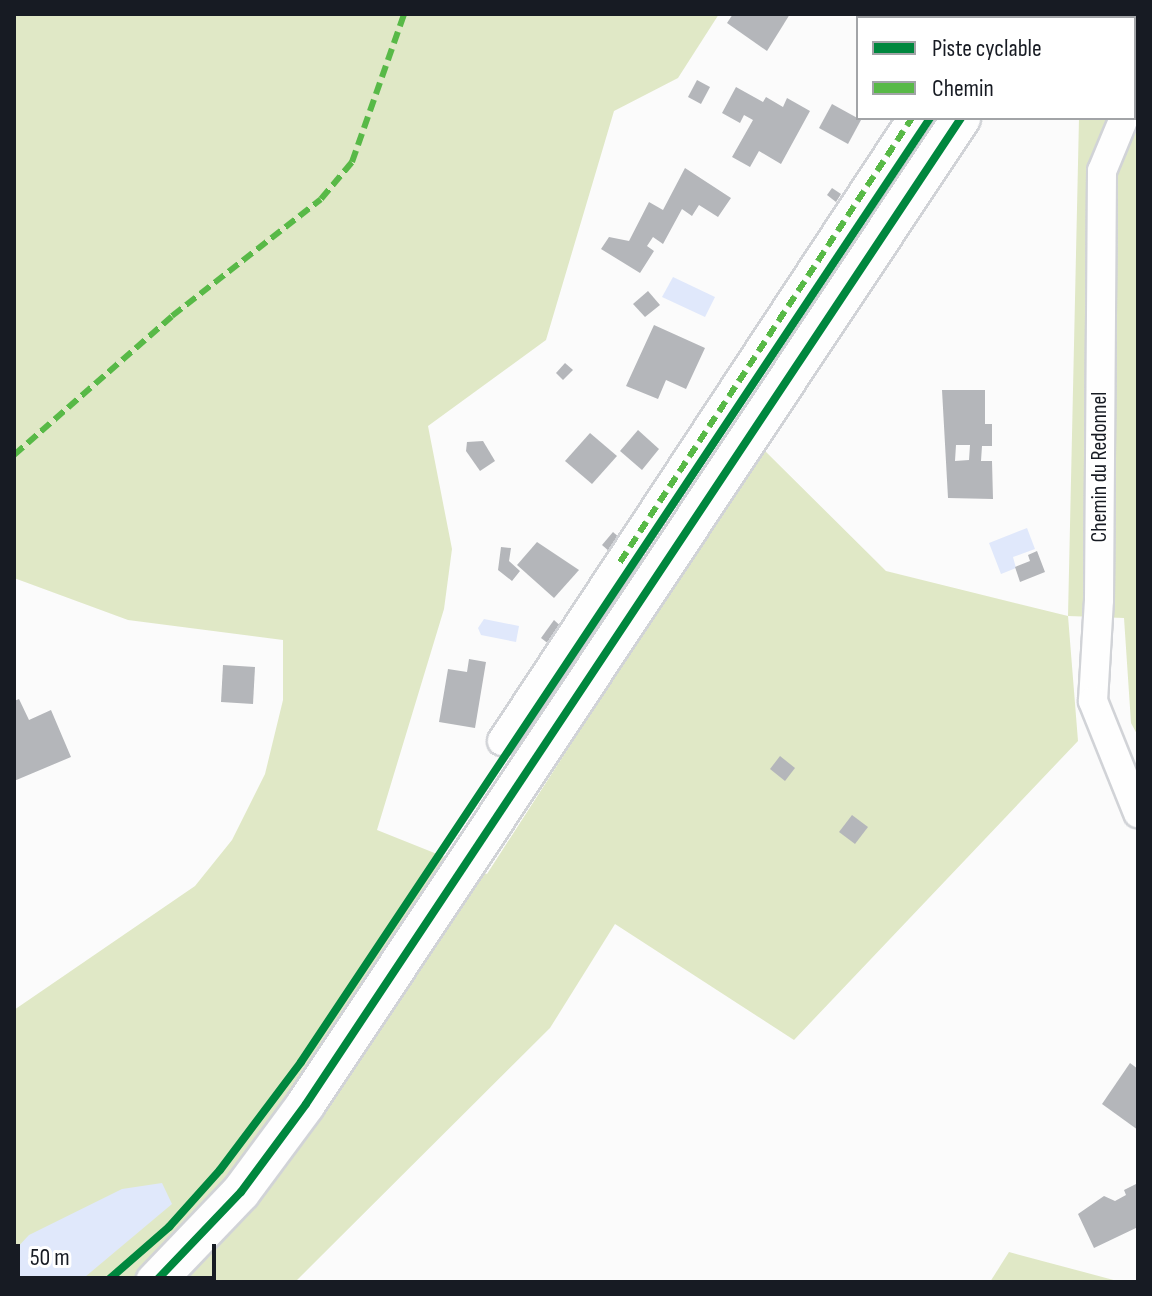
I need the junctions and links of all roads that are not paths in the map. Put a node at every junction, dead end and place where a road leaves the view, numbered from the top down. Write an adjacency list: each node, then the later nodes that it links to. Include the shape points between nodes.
1 (911, 120): 4 (street)
2 (960, 120): 6 (street, via 306,1104 241,1192)
3 (1123, 120): 5 (street, Chemin du Redonnel, via 1102,171 1099,600 1093,701)
4 (502, 741)
5 (1138, 813)
6 (155, 1282)

